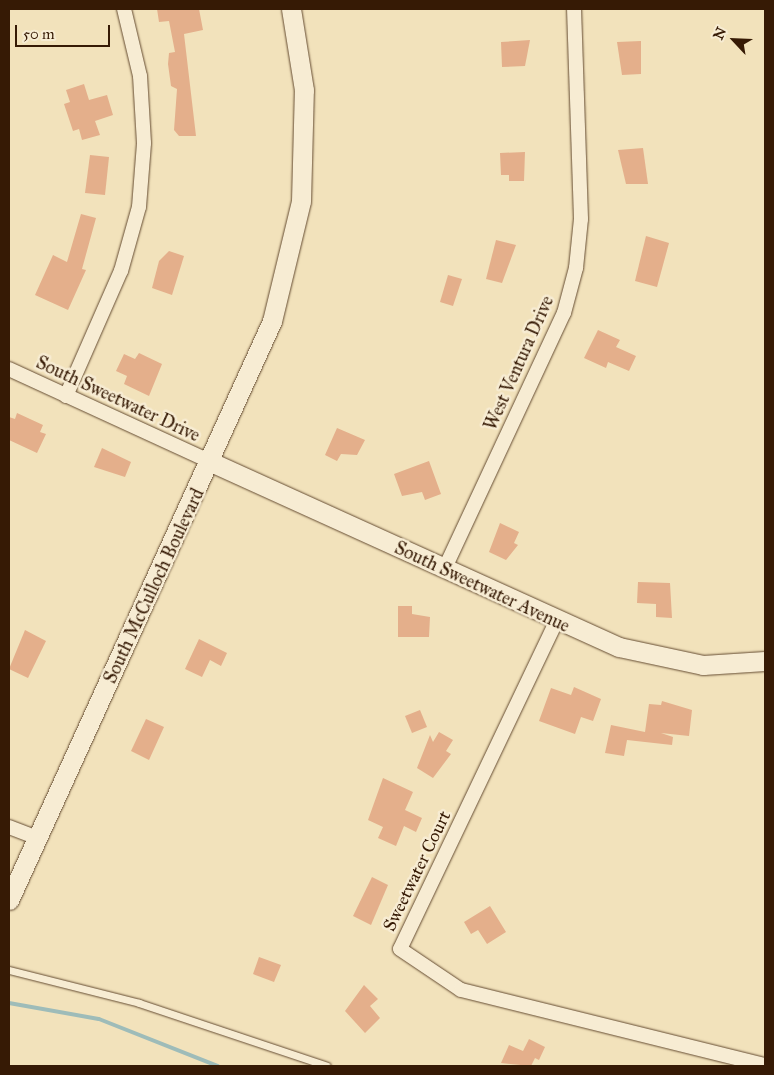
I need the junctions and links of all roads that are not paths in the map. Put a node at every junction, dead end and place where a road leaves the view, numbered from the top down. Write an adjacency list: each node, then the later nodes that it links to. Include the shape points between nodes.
1 (124, 9): 5 (street, via 140,76 144,143 138,207 121,271)
2 (291, 9): 6 (main road, South McCulloch Boulevard, via 304,90 301,201 288,267 252,374)
3 (574, 9): 7 (street, West Ventura Drive, via 581,219 576,268 564,313)
4 (9, 368): 5 (street, South Sweetwater Drive)
5 (66, 396): 6 (street, South Sweetwater Drive)
6 (212, 462): 7 (main road, South Sweetwater Avenue); 11 (main road, South McCulloch Boulevard)
7 (444, 570): 8 (main road, South Sweetwater Avenue)
8 (556, 622): 9 (main road, South Sweetwater Avenue, via 666,660 703,665); 14 (street, Sweetwater Court, via 400,949 461,990)
9 (765, 660)
10 (9, 827): 11 (street)
11 (37, 838): 12 (main road, South McCulloch Boulevard)
12 (9, 900)
13 (9, 970): 15 (lane, via 139,1003)
14 (765, 1065)
15 (326, 1066)

